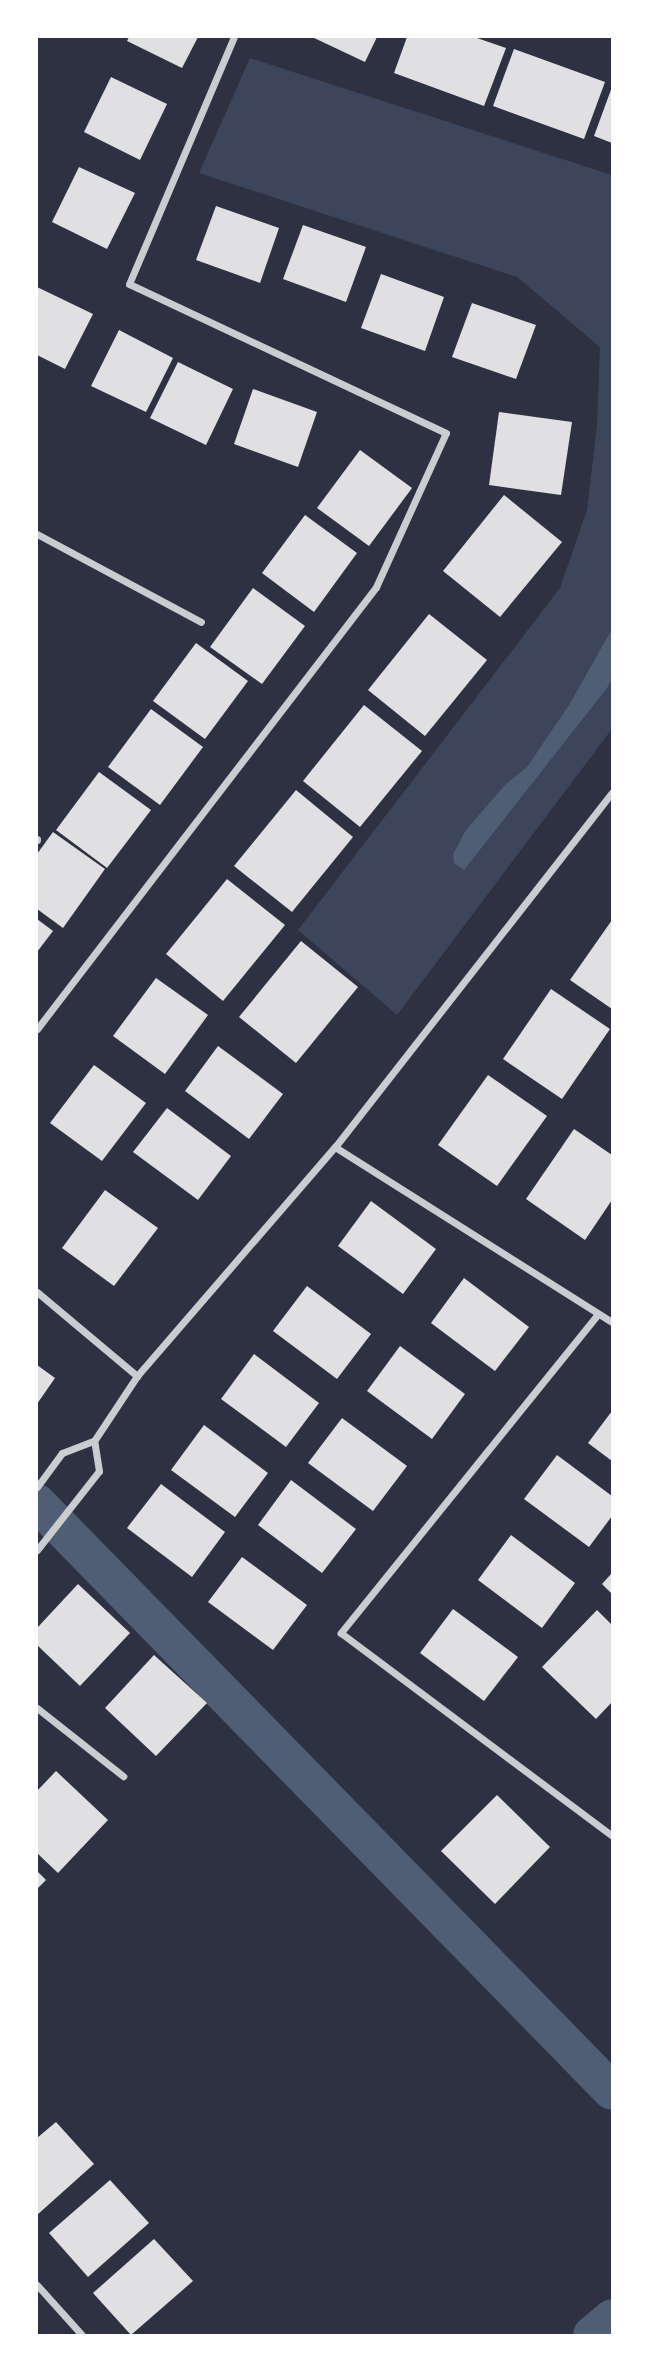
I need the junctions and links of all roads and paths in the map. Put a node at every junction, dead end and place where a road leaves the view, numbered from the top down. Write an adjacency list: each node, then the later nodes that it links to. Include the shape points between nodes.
1 (234, 37): 5 (street, via 129,284 446,433 376,587)
2 (37, 534): 3 (street)
3 (201, 622)
4 (612, 792): 6 (street)
5 (37, 1029)
6 (335, 1147): 8 (street); 10 (street)
7 (37, 1292): 10 (street)
8 (598, 1314): 9 (street); 16 (street, via 341,1633)
9 (612, 1322)
10 (137, 1376): 11 (street)
11 (94, 1441): 12 (street, via 62,1452); 13 (street, via 99,1471)
12 (37, 1487)
13 (37, 1550)
14 (37, 1708): 15 (street)
15 (123, 1776)
16 (612, 1836)
17 (37, 2285): 18 (street)
18 (82, 2335)

